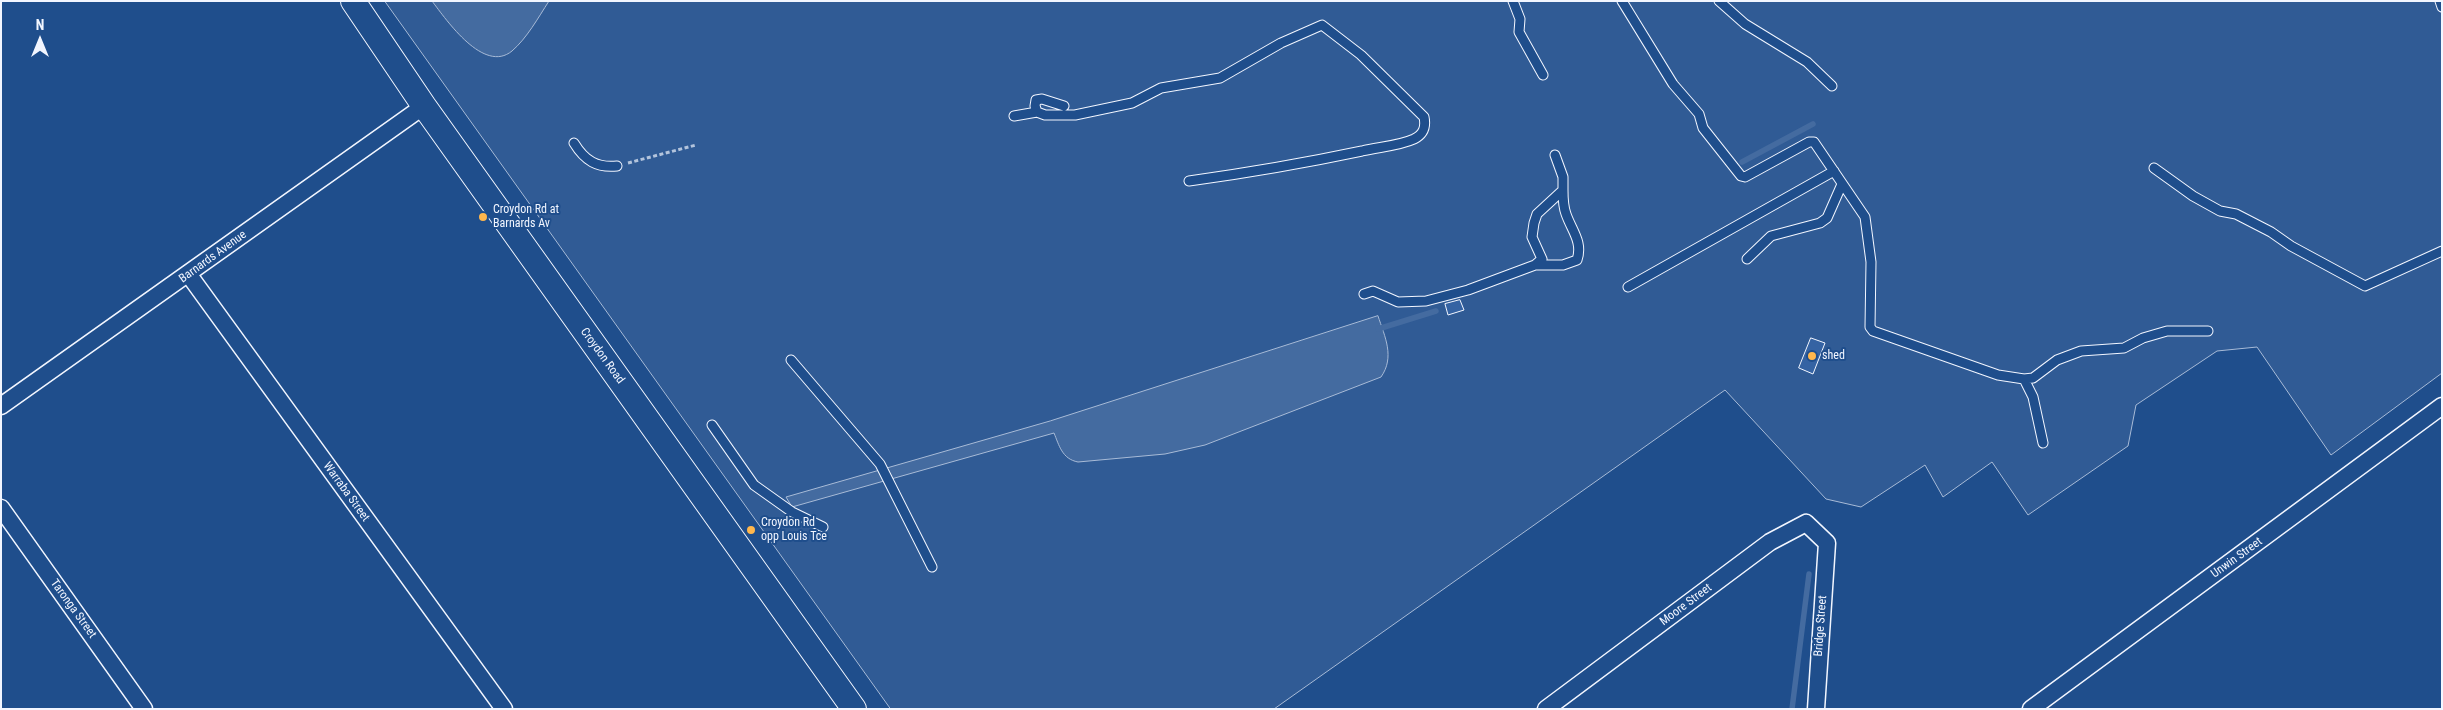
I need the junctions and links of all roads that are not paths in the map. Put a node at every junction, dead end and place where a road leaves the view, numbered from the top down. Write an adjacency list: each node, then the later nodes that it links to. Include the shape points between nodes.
1 (353, 1): 9 (main road, Croydon Road)
2 (1513, 1): 7 (lane, via 1520,19 1519,32)
3 (1622, 1): 17 (lane, via 1673,84 1699,114 1703,128 1741,176 1745,177 1810,142 1814,142)
4 (1719, 1): 8 (lane, via 1745,24 1807,62)
5 (2440, 1): 6 (lane)
6 (2442, 7)
7 (1543, 75)
8 (1832, 86)
9 (424, 106): 24 (street, Barnards Avenue); 40 (main road, Croydon Road)
10 (1064, 106): 11 (lane, via 1036,100)
11 (1037, 112): 12 (lane); 18 (lane, via 1074,116 1132,103 1160,88 1220,78 1281,43 1322,25 1361,55 1424,117 1426,126 1414,139 1334,157)
12 (1014, 116)
13 (574, 143): 15 (lane, via 587,160 599,165)
14 (1555, 155): 20 (lane, via 1563,176)
15 (618, 166)
16 (2154, 168): 21 (lane, via 2193,196 2220,211 2236,214 2365,286)
17 (1834, 171): 19 (lane); 25 (lane)
18 (1190, 181)
19 (1842, 184): 22 (lane, via 1827,218 1820,223 1771,236); 29 (lane, via 1865,217 1872,262 1870,327 1873,331 1998,375)
20 (1563, 190): 23 (lane, via 1537,214 1532,237 1542,259); 23 (lane, via 1563,205 1578,237 1580,252 1576,260 1563,265)
21 (2442, 251)
22 (1747, 259)
23 (1535, 265): 26 (lane, via 1468,290 1426,301 1398,302 1373,292)
24 (189, 275): 30 (street, Barnards Avenue); 39 (street, Warraba Street)
25 (1628, 286)
26 (1364, 294)
27 (2208, 330): 29 (lane, via 2167,331 2124,348 2081,351 2057,360 2033,378)
28 (791, 360): 37 (lane, via 880,464)
29 (2024, 379): 33 (lane, via 2033,398)
30 (1, 406)
31 (2442, 406): 43 (street, Unwin Street)
32 (712, 425): 35 (lane, via 754,484 792,512)
33 (2043, 443)
34 (1, 508): 38 (street, Taronga Street)
35 (822, 527)
36 (1826, 543): 41 (street, Moore Street, via 1806,523 1770,542); 42 (street, Bridge Street)
37 (932, 567)
38 (144, 709)
39 (504, 709)
40 (854, 709)
41 (1546, 709)
42 (1816, 709)
43 (2031, 709)

